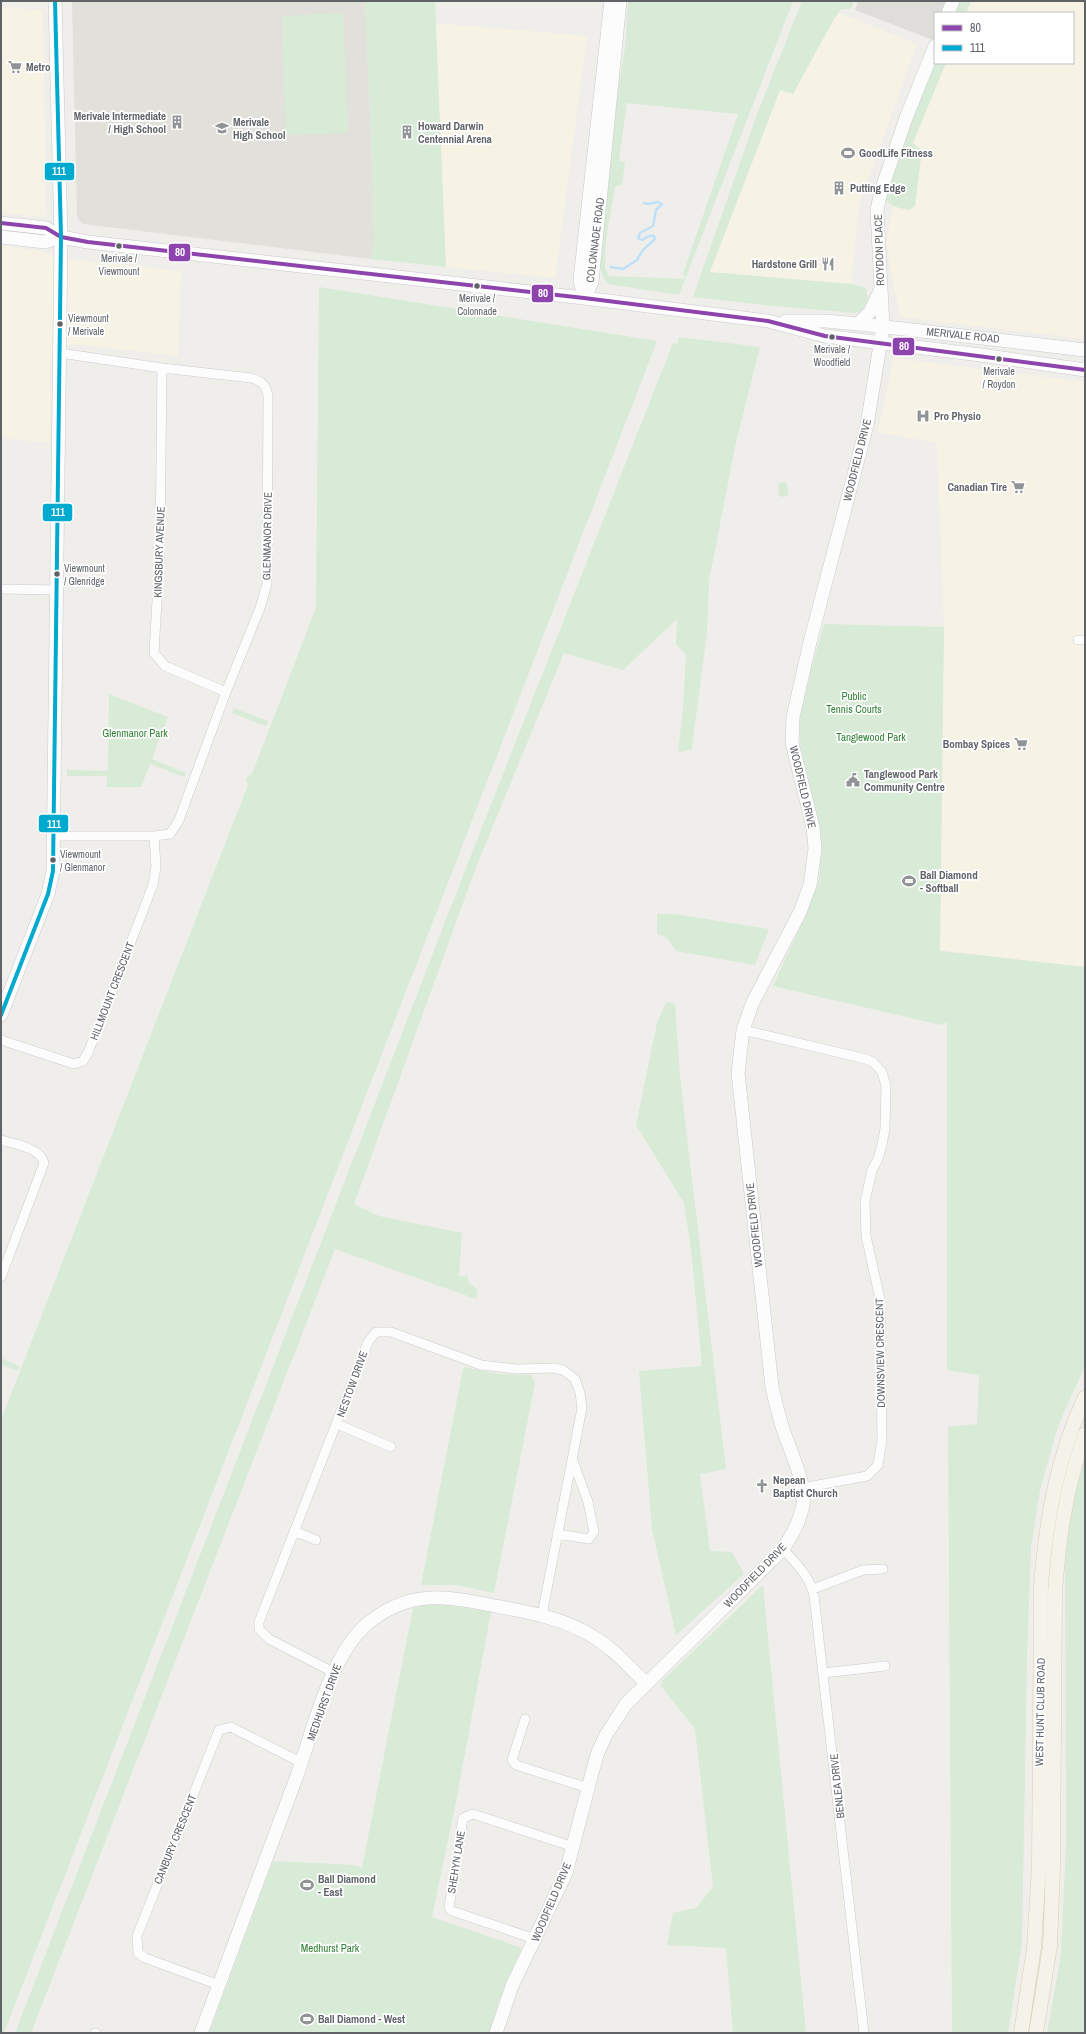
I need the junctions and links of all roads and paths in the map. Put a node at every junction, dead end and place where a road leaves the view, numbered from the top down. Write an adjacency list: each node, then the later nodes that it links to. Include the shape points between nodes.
1 (55, 1): 9 (street)
2 (611, 1): 11 (street, COLONNADE ROAD, via 580,280)
3 (620, 1): 11 (street, COLONNADE ROAD, via 592,282)
4 (953, 1): 5 (street)
5 (948, 12)
6 (934, 49): 10 (street, ROYDON PLACE, via 881,191 877,210)
7 (1, 223): 9 (street, MERIVALE ROAD, via 46,228)
8 (1, 237): 9 (street, MERIVALE ROAD, via 45,242)
9 (61, 237): 11 (street, MERIVALE ROAD, via 95,243); 17 (street)
10 (881, 290): 13 (street, via 870,312); 14 (street, ROYDON PLACE)
11 (584, 298): 12 (street, MERIVALE ROAD)
12 (768, 321): 13 (street, MERIVALE ROAD); 15 (street, MERIVALE ROAD, via 825,336)
13 (858, 324): 14 (street, MERIVALE ROAD)
14 (883, 327): 15 (street, ROYDON PLACE); 16 (street, MERIVALE ROAD)
15 (880, 344): 19 (street, MERIVALE ROAD, via 978,354); 26 (street, WOODFIELD DRIVE, via 867,425 793,717 792,742 813,827 815,849 810,885 800,912 752,1004)
16 (1085, 350)
17 (60, 353): 18 (street, GLENMANOR DRIVE); 21 (street)
18 (162, 368): 22 (street, KINGSBURY AVENUE, via 160,548 154,653 165,666); 22 (street, GLENMANOR DRIVE, via 251,378 260,380 267,387 267,584)
19 (1085, 370)
20 (1, 589): 21 (street)
21 (55, 590): 23 (street)
22 (226, 692): 24 (street, GLENMANOR DRIVE, via 179,820 170,834)
23 (54, 836): 24 (street, GLENMANOR DRIVE); 25 (street, via 53,871 48,894)
24 (154, 836): 27 (street, HILLMOUNT CRESCENT, via 156,867 153,885 83,1061 74,1064)
25 (1, 1015)
26 (743, 1030): 35 (street, WOODFIELD DRIVE, via 738,1073 772,1387); 35 (street, DOWNSVIEW CRESCENT, via 866,1059 873,1062 882,1072 886,1086 882,1145 872,1170 865,1202 866,1236 880,1300 882,1440 878,1465 868,1476)
27 (1, 1040)
28 (1, 1140): 29 (street, via 38,1153 44,1163)
29 (1, 1277)
30 (1085, 1397): 56 (main road, WEST HUNT CLUB ROAD, via 1061,1457 1052,1492 1044,1543 1039,1867 1034,1948)
31 (337, 1424): 33 (street); 34 (street, NESTOW DRIVE, via 368,1342 376,1332 391,1332 481,1365 518,1369 554,1368 570,1374 580,1393 582,1408); 36 (street, NESTOW DRIVE)
32 (1085, 1434): 57 (main road, WEST HUNT CLUB ROAD, via 1064,1506 1058,1550 1055,1593 1050,1946)
33 (391, 1447)
34 (573, 1459): 37 (street, NESTOW DRIVE); 37 (street, NESTOW DRIVE, via 588,1502 594,1532 589,1539)
35 (802, 1488): 39 (street, WOODFIELD DRIVE, via 803,1503 800,1517 794,1533)
36 (294, 1531): 38 (street); 44 (street, NESTOW DRIVE, via 259,1622 259,1629 270,1639)
37 (557, 1534): 42 (street, NESTOW DRIVE)
38 (316, 1540)
39 (783, 1549): 41 (street, BENLEA DRIVE, via 798,1565); 46 (street, WOODFIELD DRIVE)
40 (883, 1569): 41 (street, via 863,1570)
41 (813, 1589): 45 (street, BENLEA DRIVE)
42 (542, 1615): 44 (street, MEDHURST DRIVE, via 447,1597 413,1600 396,1605 365,1626 342,1654); 46 (street, MEDHURST DRIVE, via 593,1636)
43 (885, 1666): 45 (street)
44 (333, 1672): 48 (street, MEDHURST DRIVE)
45 (824, 1673): 55 (street, BENLEA DRIVE)
46 (646, 1683): 49 (street, WOODFIELD DRIVE, via 626,1704 606,1735 598,1752)
47 (525, 1719): 49 (street, via 513,1754 512,1760 516,1765)
48 (302, 1763): 52 (street, MEDHURST DRIVE); 52 (street, CANBURY CRESCENT, via 231,1727 220,1730 137,1936 138,1953 146,1958)
49 (588, 1788): 50 (street, WOODFIELD DRIVE)
50 (574, 1847): 51 (street, WOODFIELD DRIVE, via 566,1873); 51 (street, SHEHYN LANE, via 473,1814 463,1818 449,1908)
51 (535, 1940): 54 (street, WOODFIELD DRIVE, via 512,1986)
52 (219, 1985): 53 (street, MEDHURST DRIVE)
53 (201, 2033)
54 (496, 2033)
55 (864, 2033)
56 (1021, 2033)
57 (1036, 2033)

